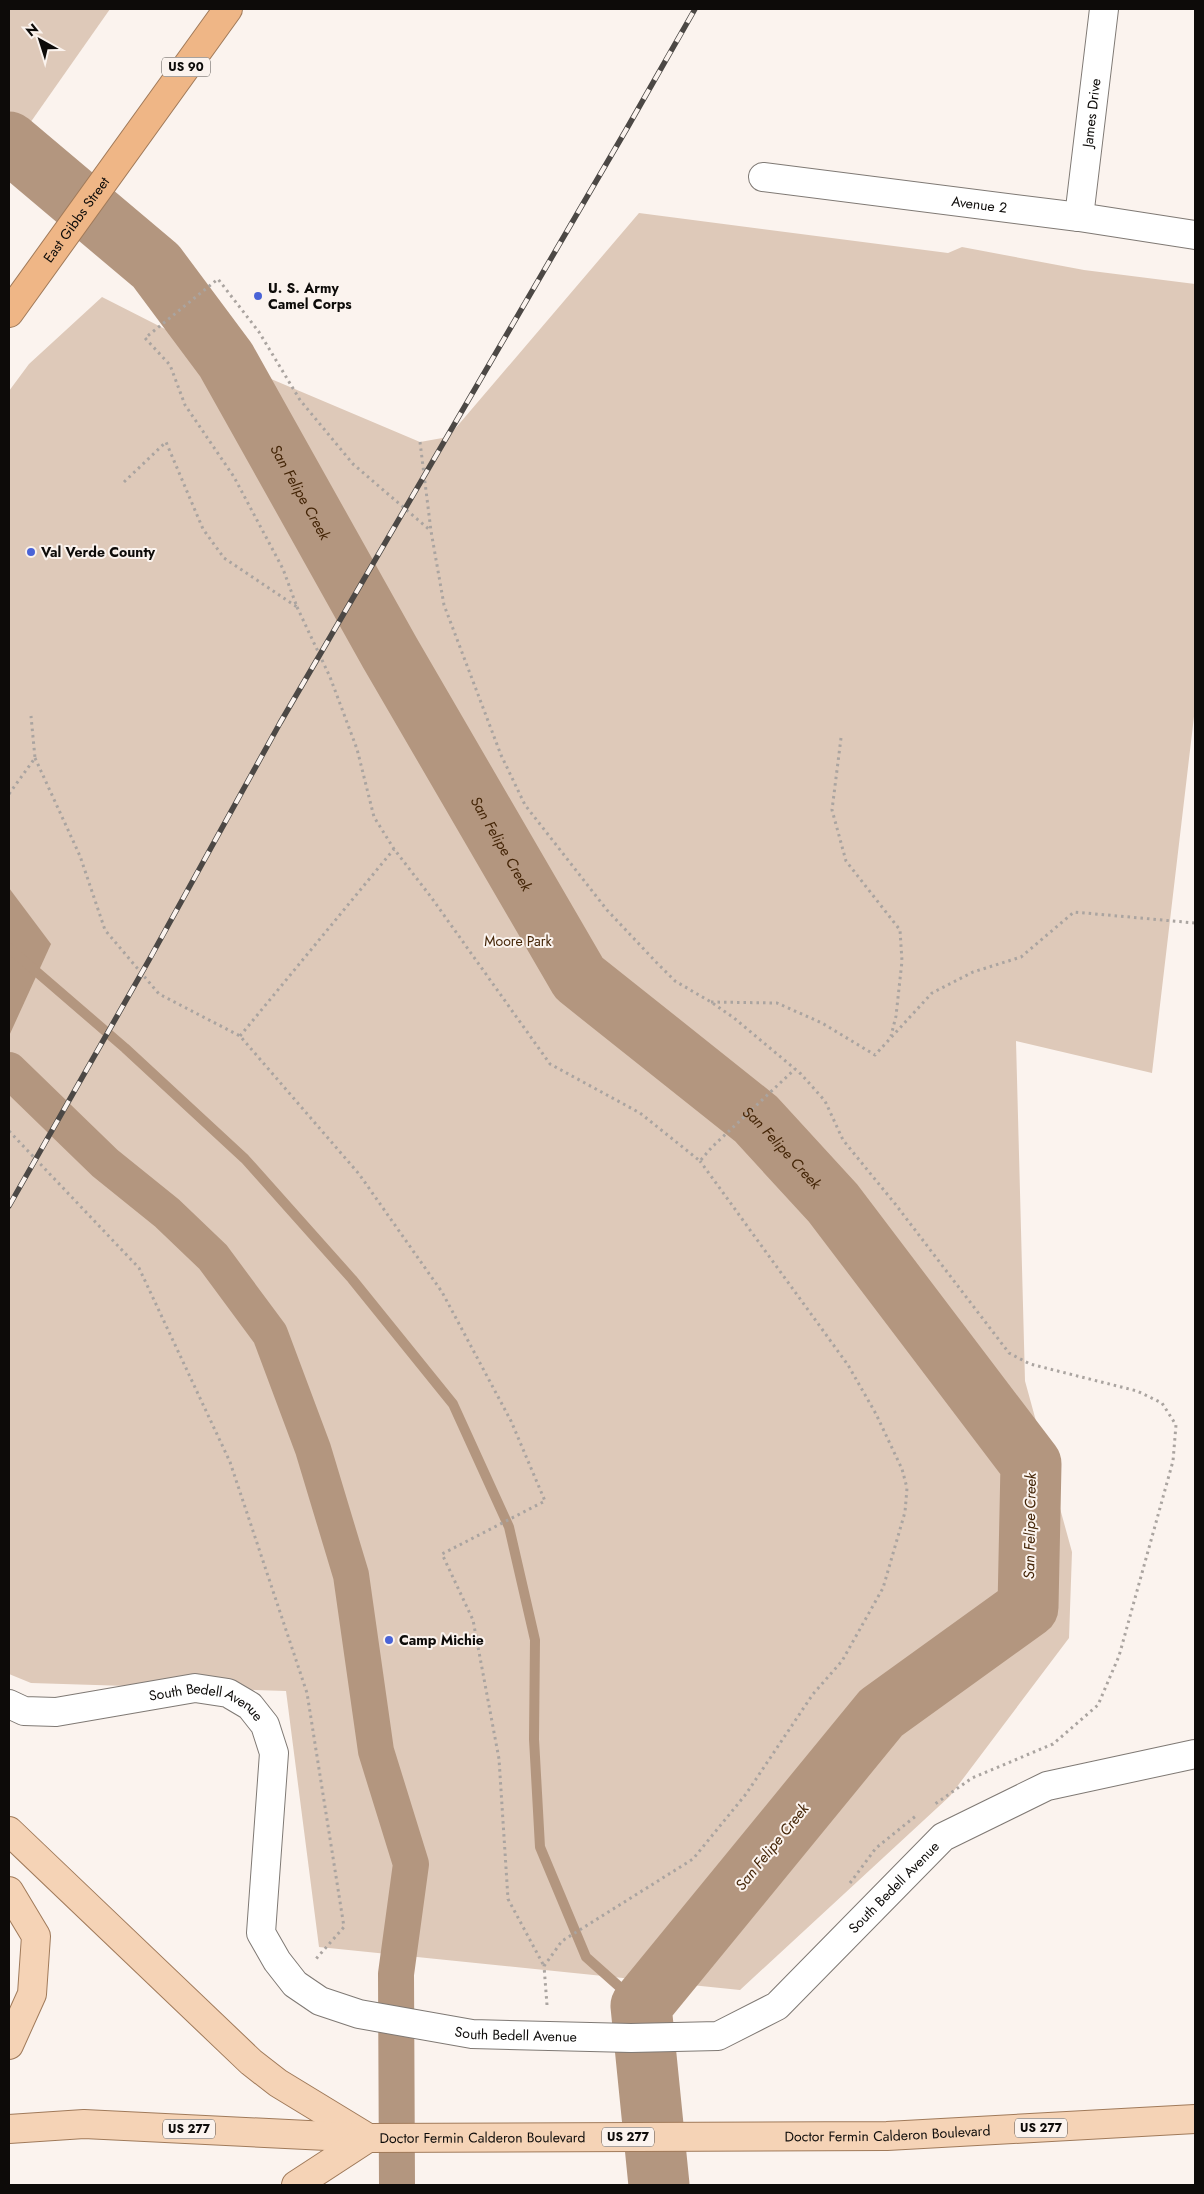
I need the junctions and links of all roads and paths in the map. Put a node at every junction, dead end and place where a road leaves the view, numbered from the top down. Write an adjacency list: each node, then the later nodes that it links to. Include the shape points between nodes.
1 (228, 9): 6 (highway, East Gibbs Street / US 90)
2 (1104, 9): 4 (street, James Drive)
3 (763, 177): 4 (street, Avenue 2)
4 (1079, 217): 5 (street, Avenue 2)
5 (1195, 235)
6 (9, 313)
7 (420, 442): 9 (path)
8 (124, 482): 10 (path, via 166,442 202,529 224,558)
9 (431, 531): 10 (path, via 353,464 300,400 259,332 218,279 145,338 170,365 185,405 234,477 283,568); 17 (path, via 444,604 498,746 525,805 607,910 656,962 675,981)
10 (297, 607): 15 (path, via 330,677 357,749 374,816)
11 (31, 716): 13 (path)
12 (841, 738): 19 (path, via 832,810 846,861 900,930 902,961)
13 (35, 758): 14 (path); 18 (path, via 80,856 105,930 159,994)
14 (9, 794)
15 (394, 849): 18 (path); 22 (path, via 550,1064 640,1114)
16 (1195, 923): 19 (path, via 1074,912 1021,957 973,972 932,993)
17 (711, 1002): 19 (path, via 777,1003 822,1023 875,1055); 20 (path)
18 (240, 1036): 30 (path, via 359,1174 442,1292 511,1420 545,1501 442,1554 473,1620 500,1759 508,1899)
19 (891, 1036)
20 (795, 1070): 22 (path); 25 (path, via 825,1102 843,1140 1009,1353 1030,1364 1137,1391 1162,1403 1176,1426 1173,1460 1119,1656 1098,1705 1053,1744 972,1778)
21 (9, 1132): 31 (path, via 139,1268 230,1462 307,1693 344,1927)
22 (700, 1161): 30 (path, via 848,1366 876,1414 902,1469 907,1488 906,1512 883,1588 842,1661 813,1694 746,1794 693,1859 562,1941)
23 (9, 1704): 31 (street, South Bedell Avenue, via 24,1711 56,1712 195,1688 228,1693 250,1706 265,1724 274,1753 261,1933)
24 (1195, 1754): 32 (street, South Bedell Avenue, via 1047,1786 943,1837 777,2006 718,2036)
25 (929, 1808)
26 (922, 1813): 28 (path, via 876,1848)
27 (9, 1831): 36 (main road, via 251,2062 278,2083)
28 (847, 1887)
29 (9, 1891): 33 (main road, via 36,1936 32,1994)
30 (544, 1966): 32 (path, via 548,2013)
31 (295, 1984): 32 (street, South Bedell Avenue, via 320,2001 359,2014 472,2034)
32 (541, 2035)
33 (9, 2044)
34 (1195, 2119): 36 (main road, Doctor Fermin Calderon Boulevard / US 277, via 887,2136)
35 (9, 2128): 36 (main road, Doctor Fermin Calderon Boulevard / US 277, via 84,2124)
36 (368, 2138): 37 (main road)
37 (296, 2185)

